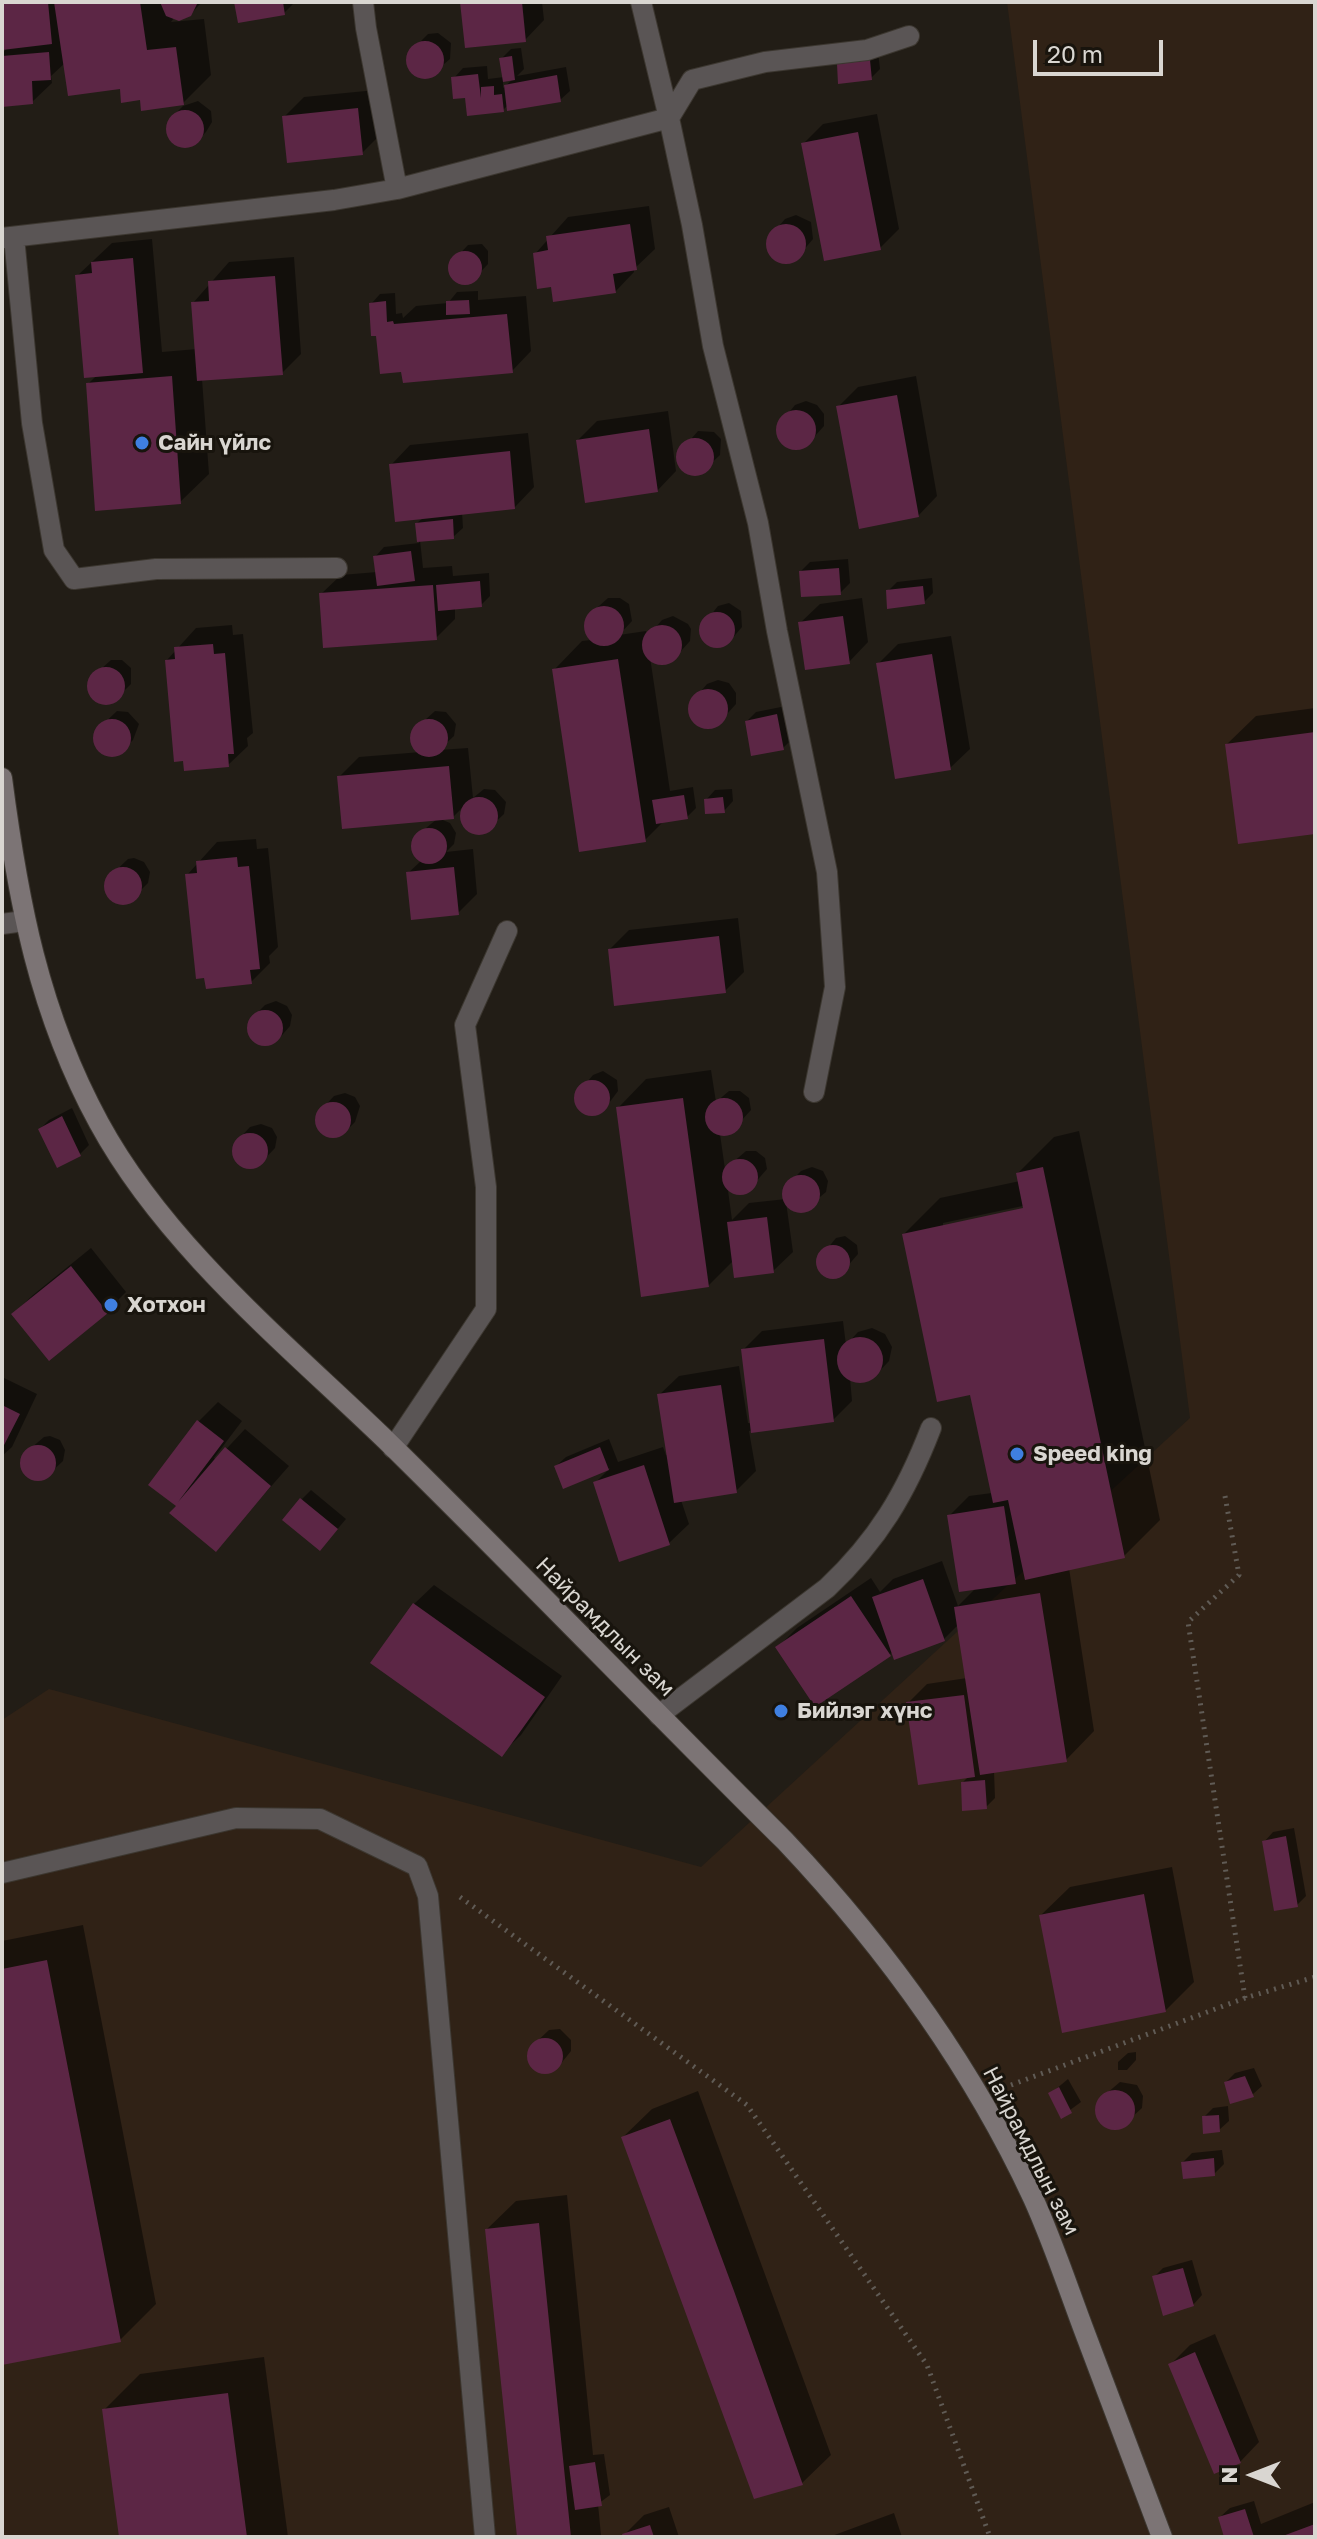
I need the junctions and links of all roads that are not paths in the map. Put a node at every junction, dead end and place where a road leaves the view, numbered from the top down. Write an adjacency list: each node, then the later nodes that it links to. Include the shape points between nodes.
1 (363, 2): 5 (street)
2 (641, 2): 4 (street)
3 (909, 36): 4 (street, via 867,50 765,62 692,80)
4 (669, 118): 5 (street); 12 (street, via 713,346 758,523 827,872 835,987)
5 (397, 189): 6 (street)
6 (8, 238): 7 (street, via 51,536 74,579 156,569)
7 (337, 568)
8 (2, 778): 9 (main road, Найрамдлын зам)
9 (24, 921): 10 (street); 14 (main road, Найрамдлын зам, via 38,976 78,1080 130,1173 217,1276)
10 (2, 924)
11 (507, 931): 14 (street, via 465,1025 486,1187 486,1309)
12 (814, 1092)
13 (931, 1428): 15 (street, via 892,1513 853,1564)
14 (393, 1448): 15 (main road, Найрамдлын зам)
15 (659, 1715): 18 (main road, Найрамдлын зам, via 859,1924 896,1969 980,2097 1049,2236)
16 (2, 1873): 17 (street, via 236,1818 320,1819 417,1866 428,1896)
17 (485, 2537)
18 (1162, 2537)

